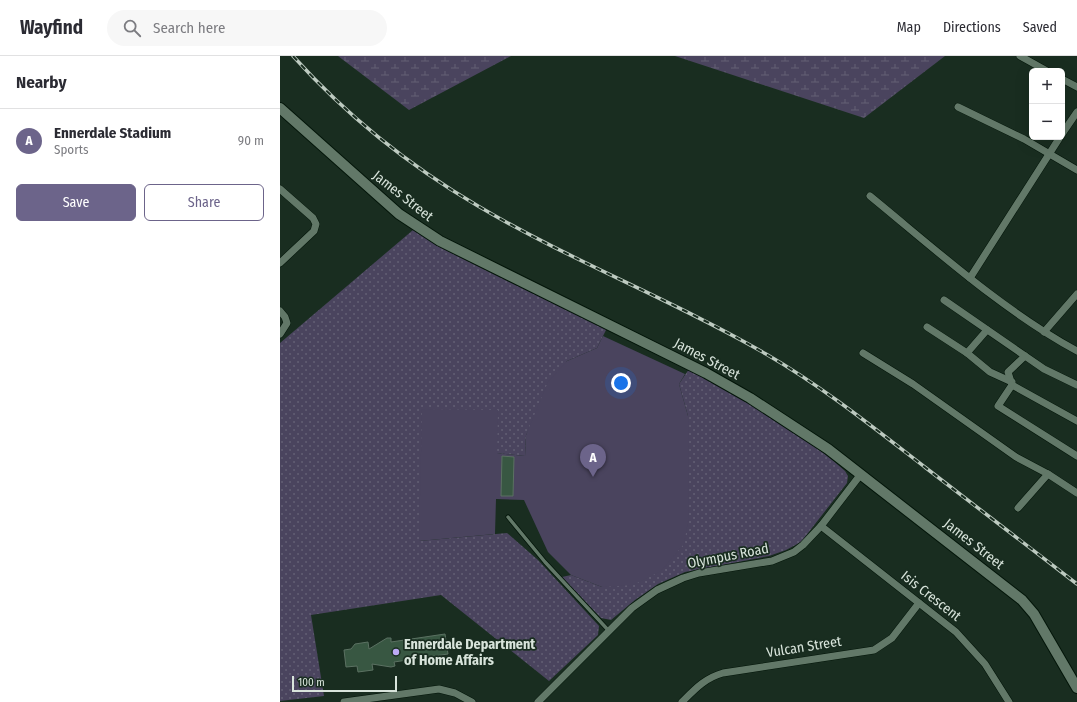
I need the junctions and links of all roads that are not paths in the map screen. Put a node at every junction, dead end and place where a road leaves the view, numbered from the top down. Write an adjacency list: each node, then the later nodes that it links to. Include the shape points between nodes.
1 (1020, 56): 2 (street)
2 (1042, 68)
3 (1065, 81): 4 (street)
4 (1077, 87)
5 (958, 107): 10 (street)
6 (280, 108): 31 (street, James Street, via 417,227 706,373 804,432)
7 (1077, 112): 8 (street)
8 (1065, 130)
9 (1058, 140): 10 (street)
10 (1049, 153): 11 (street); 15 (street)
11 (1077, 170)
12 (280, 189): 14 (street, via 313,218 316,224 314,231)
13 (870, 196): 15 (street)
14 (280, 263)
15 (970, 278): 21 (street)
16 (1077, 294): 21 (street)
17 (944, 300): 20 (street)
18 (282, 314): 22 (street, via 286,327)
19 (927, 327): 25 (street)
20 (987, 330): 25 (street); 26 (street)
21 (1044, 332): 23 (street)
22 (280, 334)
23 (1077, 350)
24 (863, 353): 32 (street, via 913,384 1016,457)
25 (967, 353): 27 (street, via 990,372)
26 (1025, 356): 27 (street, via 1008,372); 28 (street, via 1044,369)
27 (1012, 384): 29 (street); 30 (street, via 998,408)
28 (1077, 385)
29 (1077, 422)
30 (1077, 456)
31 (861, 474): 36 (street, Olympus Road); 39 (street, James Street, via 1022,600 1034,614)
32 (1048, 474): 33 (street); 34 (street)
33 (1077, 493)
34 (1018, 508)
35 (508, 518): 38 (lane)
36 (821, 526): 37 (street, Isis Crescent); 38 (street, Olympus Road, via 794,552 778,559 699,573 669,584 642,599)
37 (919, 603): 44 (street, Vulcan Street, via 892,638 874,650 723,673 702,683); 45 (street, Isis Crescent, via 977,652)
38 (609, 631): 43 (street, Olympus Road)
39 (1077, 688)
40 (359, 701): 41 (street); 42 (street, via 439,689 455,693)
41 (344, 702)
42 (472, 702)
43 (538, 702)
44 (682, 702)
45 (1008, 702)

